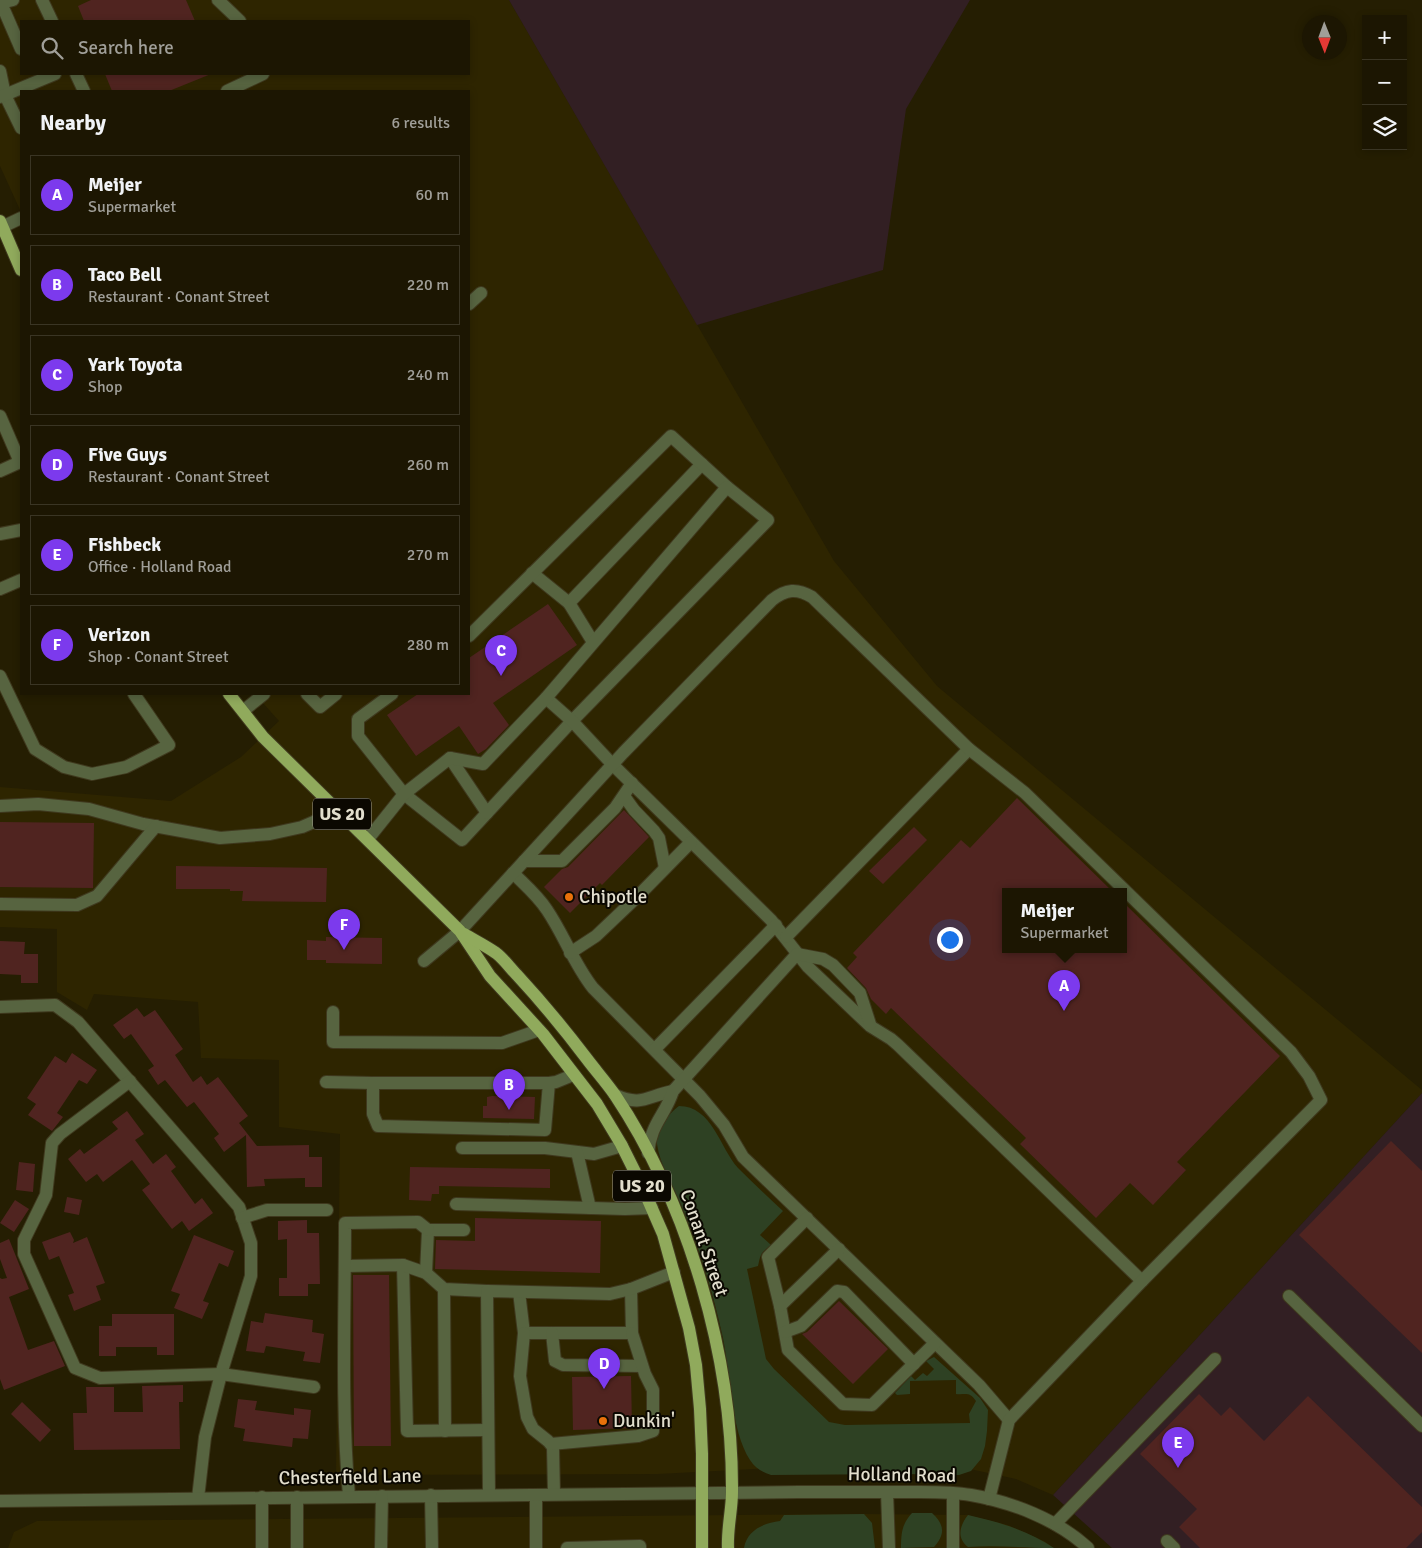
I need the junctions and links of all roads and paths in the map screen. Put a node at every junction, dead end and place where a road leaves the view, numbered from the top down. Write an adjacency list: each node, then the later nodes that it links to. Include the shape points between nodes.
1 (42, 0): 4 (street)
2 (218, 0): 5 (street)
3 (5, 2): 6 (street)
4 (52, 20)
5 (239, 20)
6 (20, 46)
7 (0, 71): 14 (street)
8 (52, 75): 11 (street)
9 (76, 75): 12 (street)
10 (261, 75): 13 (street)
11 (36, 82): 14 (street)
12 (84, 90)
13 (229, 90)
14 (2, 96): 15 (street)
15 (20, 126)
16 (20, 218): 17 (street)
17 (1, 224): 18 (main road)
18 (20, 268)
19 (481, 294): 20 (street)
20 (470, 303)
21 (0, 416): 23 (street, via 20,462)
22 (702, 464): 24 (street); 27 (street, via 671,436); 30 (street)
23 (0, 471)
24 (727, 487): 32 (street); 42 (street, via 768,520)
25 (20, 530): 26 (street)
26 (0, 534)
27 (532, 573): 30 (street); 31 (street)
28 (20, 580): 29 (street)
29 (0, 589)
30 (569, 603): 32 (street)
31 (470, 635)
32 (593, 642): 40 (street)
33 (0, 676): 34 (street, via 35,749 64,767 92,774 126,767 169,745)
34 (135, 695)
35 (230, 695): 41 (main road, Conant Street / US 20)
36 (263, 695): 41 (street)
37 (308, 695): 38 (street, via 320,707)
38 (335, 695)
39 (391, 695): 47 (street, via 358,720 358,736)
40 (546, 698): 42 (street); 44 (street, via 483,764)
41 (243, 712): 50 (main road, Conant Street / US 20, via 263,737)
42 (572, 721): 45 (street); 51 (street)
43 (968, 749): 45 (street, via 812,597 802,591 790,590 772,600); 58 (street, via 1026,793); 63 (street)
44 (450, 758): 47 (street); 51 (street)
45 (613, 765): 46 (street); 55 (street)
46 (632, 783): 48 (street); 54 (street)
47 (404, 794): 51 (street, via 462,840); 53 (street)
48 (624, 796): 55 (street, via 562,862); 56 (street, via 659,838)
49 (0, 806): 52 (street, via 38,804 89,810)
50 (339, 811): 52 (street, via 302,827 270,834 220,838); 53 (main road, Conant Street / US 20)
51 (487, 813)
52 (156, 826): 60 (street, via 97,896 77,904)
53 (368, 839): 62 (main road, Conant Street / US 20)
54 (691, 842): 56 (street); 61 (street)
55 (524, 861): 57 (street)
56 (665, 868): 64 (street, via 596,936)
57 (513, 873): 62 (street); 64 (street, via 548,911)
58 (1123, 888)
59 (1127, 892): 96 (street, via 1291,1052 1309,1076 1321,1100)
60 (0, 904)
61 (776, 925): 63 (street); 70 (street)
62 (460, 931): 66 (street); 69 (main road, Conant Street / US 20, via 490,976); 78 (main road, Conant Street / US 20, via 496,954 547,1008)
63 (786, 937): 65 (street)
64 (570, 953): 70 (street, via 592,988)
65 (797, 954): 72 (street); 96 (street, via 870,1026 892,1039)
66 (424, 961)
67 (0, 1007): 73 (street, via 55,1005 78,1022)
68 (333, 1012): 69 (street, via 333,1042 502,1043)
69 (539, 1030): 71 (main road, Conant Street / US 20)
70 (655, 1049): 72 (street)
71 (573, 1075): 76 (street); 79 (main road, Conant Street / US 20, via 598,1104)
72 (684, 1079): 77 (street); 88 (street, via 724,1125 743,1157)
73 (130, 1081): 87 (street, via 239,1207); 111 (street, via 52,1143 46,1195 24,1240 24,1254 75,1368 100,1378)
74 (326, 1082): 75 (street)
75 (373, 1083): 76 (street); 76 (street, via 373,1114 378,1126 546,1130)
76 (549, 1083)
77 (673, 1091): 78 (street, via 635,1101); 82 (street, via 651,1132)
78 (615, 1094): 82 (main road, Conant Street / US 20)
79 (622, 1146): 81 (street, via 594,1154); 85 (main road, Conant Street / US 20)
80 (462, 1148): 81 (street, via 545,1148)
81 (577, 1152): 84 (street)
82 (648, 1153): 118 (main road, Conant Street / US 20, via 682,1231 710,1320 725,1396)
83 (456, 1204): 84 (street)
84 (590, 1208): 85 (street)
85 (652, 1208): 94 (main road, Conant Street / US 20)
86 (327, 1210): 87 (street, via 266,1210)
87 (242, 1218): 111 (street, via 251,1243 251,1276)
88 (807, 1218): 91 (street); 102 (street, via 768,1257)
89 (428, 1230): 90 (street); 93 (street, via 418,1222 346,1223); 95 (street)
90 (464, 1230)
91 (839, 1249): 102 (street); 107 (street)
92 (403, 1265): 93 (street); 95 (street); 116 (street, via 407,1431)
93 (345, 1266): 126 (street, via 345,1446)
94 (674, 1272): 98 (street); 120 (main road, Conant Street / US 20, via 696,1366 702,1454)
95 (426, 1273): 97 (street)
96 (1142, 1281): 113 (street)
97 (444, 1289): 99 (street); 116 (street)
98 (631, 1289): 100 (street, via 610,1294); 106 (street)
99 (488, 1291): 100 (street); 115 (street)
100 (519, 1292): 104 (street)
101 (1289, 1296): 114 (street)
102 (780, 1306): 103 (street)
103 (785, 1332): 109 (street, via 801,1326 837,1290 844,1292); 109 (street, via 788,1350 843,1404 872,1404)
104 (524, 1333): 105 (street); 117 (street, via 520,1376 527,1417 533,1429)
105 (552, 1333): 106 (street); 110 (street, via 555,1361 563,1365)
106 (632, 1333): 110 (street)
107 (936, 1343): 109 (street); 113 (street, via 980,1385)
108 (1215, 1359): 133 (street)
109 (914, 1364)
110 (642, 1366): 117 (street, via 652,1390 653,1431 638,1436)
111 (221, 1374): 112 (street); 130 (street, via 205,1437)
112 (314, 1387)
113 (1009, 1420): 131 (street)
114 (1422, 1426)
115 (488, 1430): 116 (street); 125 (street)
116 (445, 1431)
117 (551, 1444): 122 (street)
118 (732, 1492): 119 (street, Holland Road); 120 (street, Holland Road); 142 (main road, US 20)
119 (887, 1492): 123 (street, Holland Road); 143 (street)
120 (701, 1493): 122 (street, Chesterfield Lane); 141 (main road, US 20)
121 (536, 1494): 122 (street, Chesterfield Lane); 125 (street, Chesterfield Lane); 138 (street)
122 (554, 1494)
123 (953, 1494): 131 (street, Holland Road); 144 (street)
124 (431, 1495): 125 (street, Chesterfield Lane); 127 (street, Chesterfield Lane); 137 (street)
125 (488, 1495)
126 (349, 1496): 127 (street, Chesterfield Lane); 129 (street, Chesterfield Lane)
127 (382, 1496): 136 (street)
128 (262, 1497): 129 (street, Chesterfield Lane); 130 (street, Chesterfield Lane); 134 (street)
129 (297, 1497): 135 (street)
130 (198, 1498): 132 (street, Chesterfield Lane)
131 (989, 1499): 133 (street, Holland Road)
132 (0, 1501)
133 (1055, 1524): 145 (street, Holland Road)
134 (262, 1548)
135 (297, 1548)
136 (381, 1548)
137 (432, 1548)
138 (536, 1548)
139 (566, 1548): 140 (street)
140 (640, 1548)
141 (702, 1548)
142 (728, 1548)
143 (889, 1548)
144 (953, 1548)
145 (1088, 1548)

